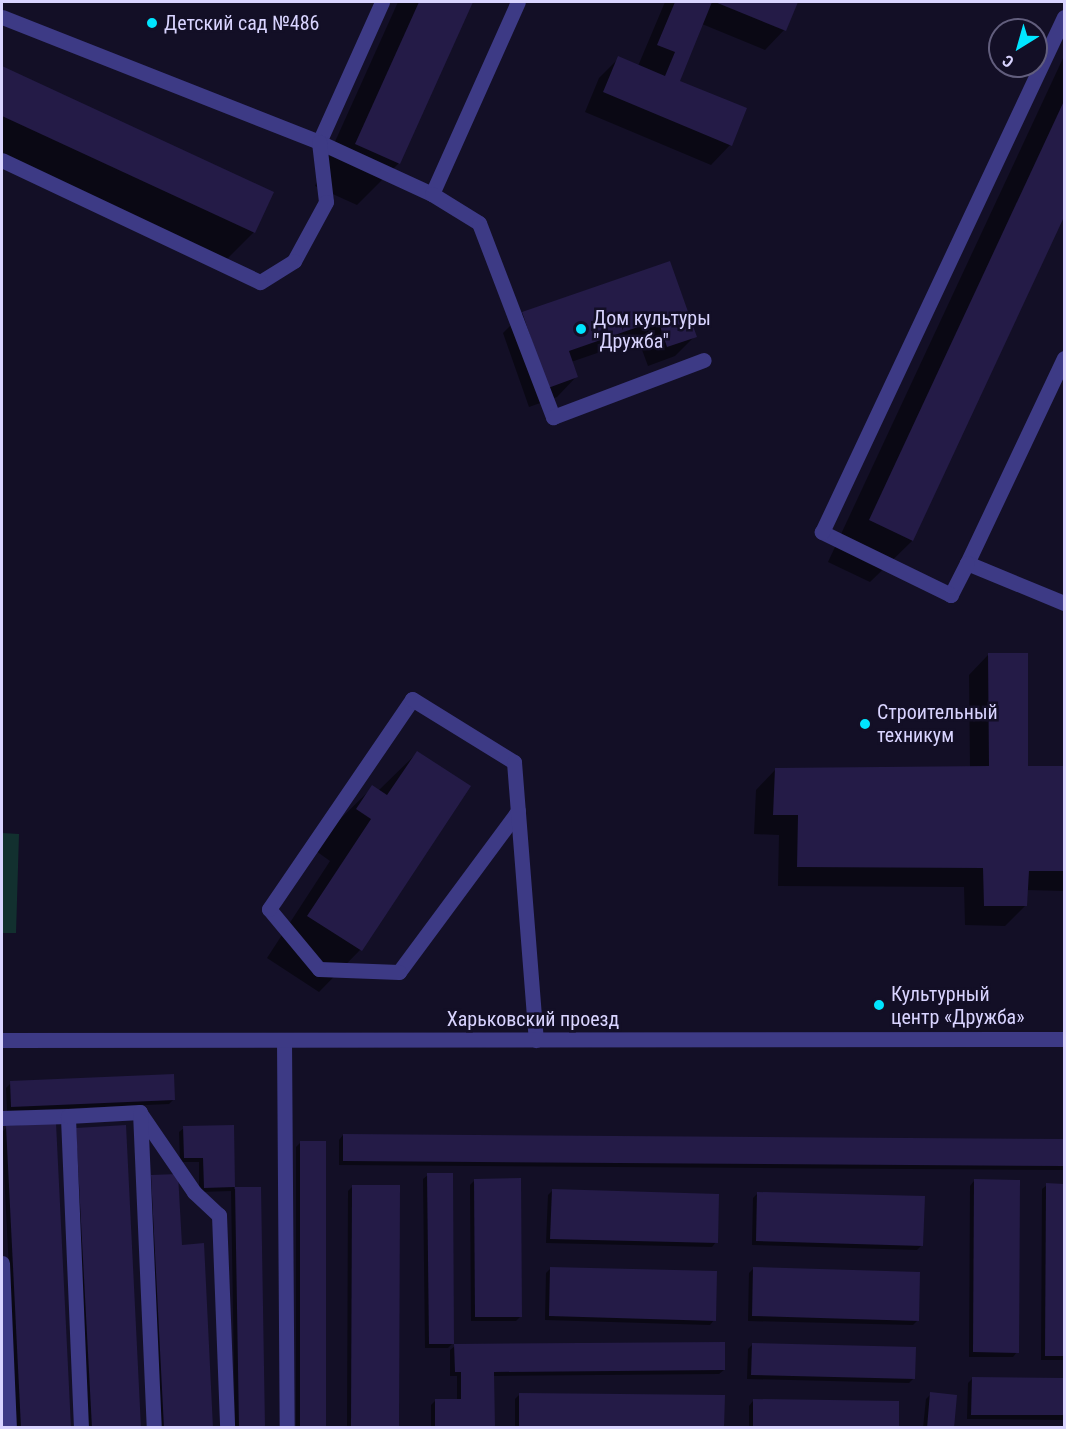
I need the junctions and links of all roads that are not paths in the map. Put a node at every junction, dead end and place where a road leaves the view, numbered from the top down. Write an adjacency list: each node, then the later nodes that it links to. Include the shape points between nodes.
1 (382, 2): 5 (street)
2 (518, 2): 7 (street)
3 (2, 17): 5 (street)
4 (1065, 17): 10 (street, via 822,532 951,595)
5 (319, 142): 6 (street, via 326,202 294,261 260,282); 7 (street)
6 (2, 160)
7 (432, 194): 9 (street, via 479,223 553,417)
8 (1065, 358): 10 (street)
9 (704, 360)
10 (967, 562): 11 (street)
11 (1065, 603)
12 (518, 811): 12 (street, via 514,762 412,699 270,909 319,969 399,972); 16 (street)
13 (1065, 1039): 16 (street, Харьковский проезд)
14 (2, 1040): 15 (street, Харьковский проезд)
15 (284, 1040): 16 (street, Харьковский проезд); 25 (street)
16 (536, 1040)
17 (140, 1113): 18 (street); 23 (street); 24 (street, via 194,1192 219,1215)
18 (68, 1116): 19 (street); 22 (street)
19 (2, 1118)
20 (2, 1263): 21 (street)
21 (9, 1428)
22 (81, 1428)
23 (154, 1428)
24 (227, 1428)
25 (287, 1428)

